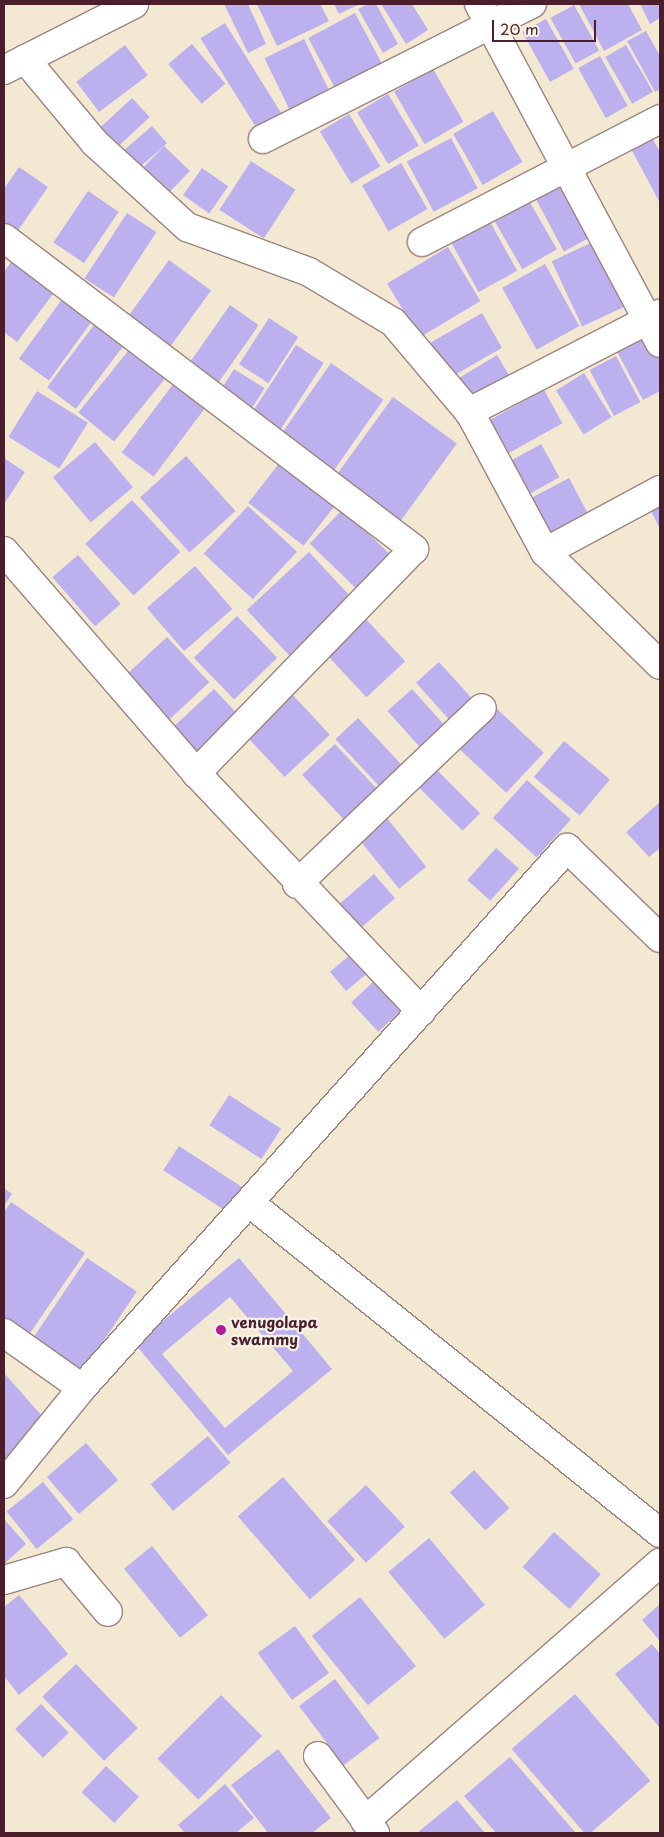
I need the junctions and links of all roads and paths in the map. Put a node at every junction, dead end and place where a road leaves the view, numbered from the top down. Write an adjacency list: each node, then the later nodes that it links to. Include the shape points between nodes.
1 (134, 4): 4 (street)
2 (532, 4): 3 (street)
3 (485, 15): 6 (street); 7 (street)
4 (14, 64): 11 (street, via 95,144 187,227 309,272 393,322)
5 (660, 119): 7 (street)
6 (263, 139)
7 (566, 169): 9 (street); 10 (street)
8 (4, 238): 17 (street, via 414,549)
9 (422, 242)
10 (656, 326): 11 (street)
11 (469, 412): 14 (street)
12 (660, 490): 14 (street)
13 (4, 551): 17 (street)
14 (545, 552): 15 (street)
15 (660, 665)
16 (482, 708): 18 (street)
17 (196, 774): 18 (street)
18 (297, 884): 20 (street)
19 (660, 938): 20 (street, via 567,848)
20 (421, 1011): 21 (street)
21 (250, 1203): 23 (street); 25 (street)
22 (4, 1333): 23 (street)
23 (82, 1388): 24 (street)
24 (4, 1484)
25 (660, 1534)
26 (660, 1563): 30 (street)
27 (4, 1580): 28 (street, via 66,1562)
28 (108, 1612)
29 (318, 1756): 30 (street)
30 (370, 1827)

